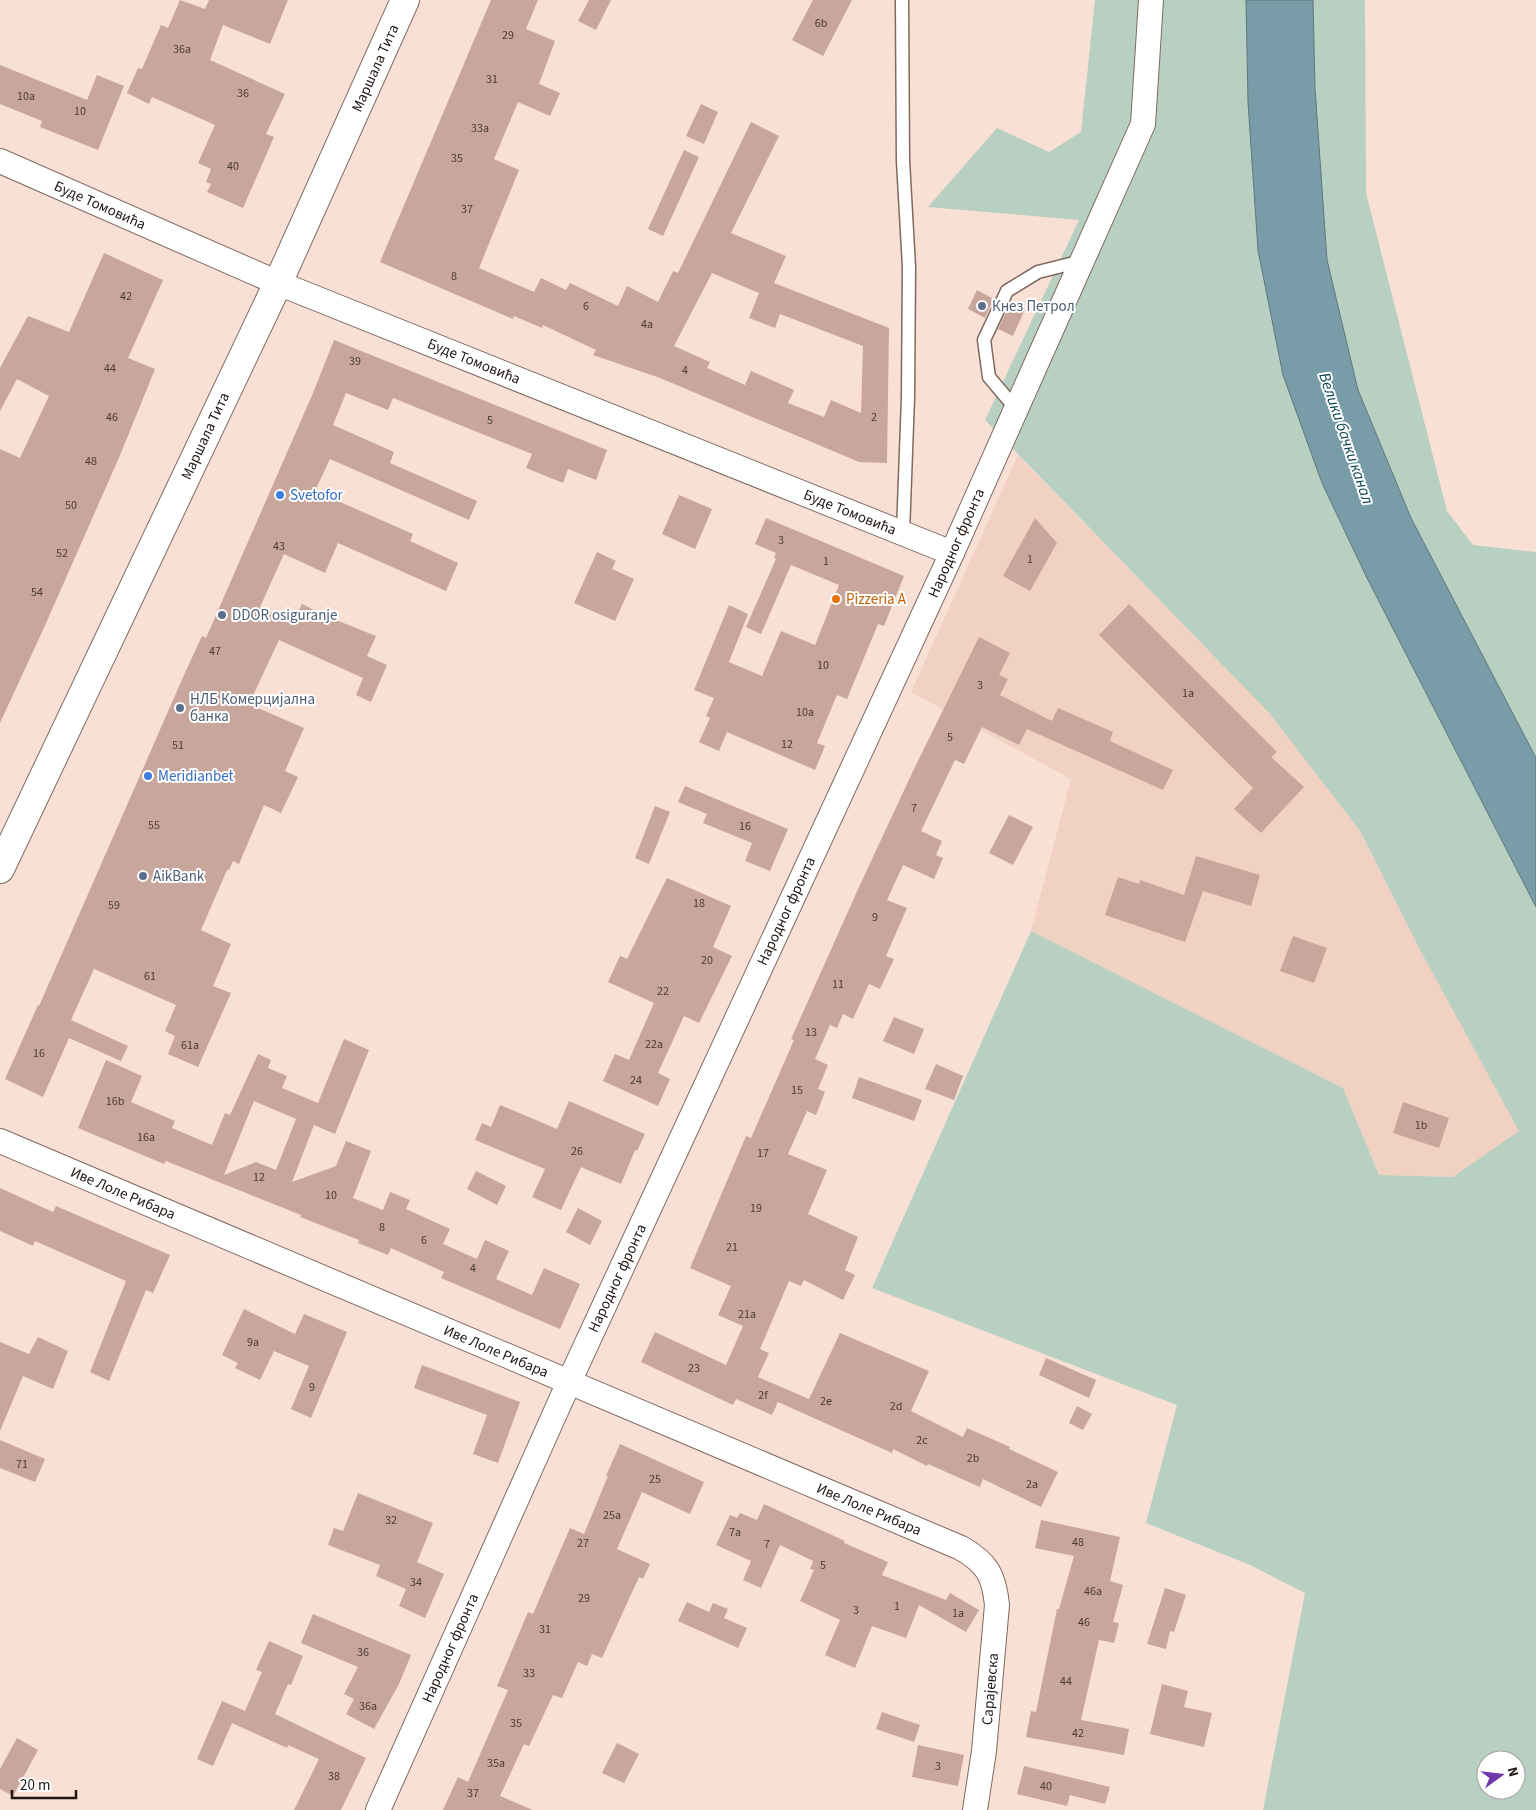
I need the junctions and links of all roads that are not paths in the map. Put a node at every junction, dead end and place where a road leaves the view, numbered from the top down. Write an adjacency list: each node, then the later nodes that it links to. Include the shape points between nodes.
1 (405, 0): 6 (street, Маршала Тита)
2 (902, 0): 8 (lane, via 909,267)
3 (1152, 0): 5 (street, Народног фронта, via 1143,124)
4 (0, 161): 6 (street, Буде Томовића)
5 (1082, 262): 7 (street, Народног фронта); 7 (lane, via 1038,272 1007,291 984,340 989,377)
6 (278, 283): 8 (street, Буде Томовића); 10 (street, Маршала Тита)
7 (1016, 409): 9 (street, Народног фронта)
8 (903, 533): 9 (street, Буде Томовића)
9 (952, 553): 12 (street, Народног фронта)
10 (0, 869)
11 (0, 1140): 12 (street, Иве Лоле Рибара)
12 (569, 1382): 13 (street, Иве Лоле Рибара, via 961,1548); 14 (street, Народног фронта)
13 (987, 1569): 15 (street, Сарајевска, via 995,1587 997,1605 984,1751)
14 (378, 1810)
15 (975, 1810)

